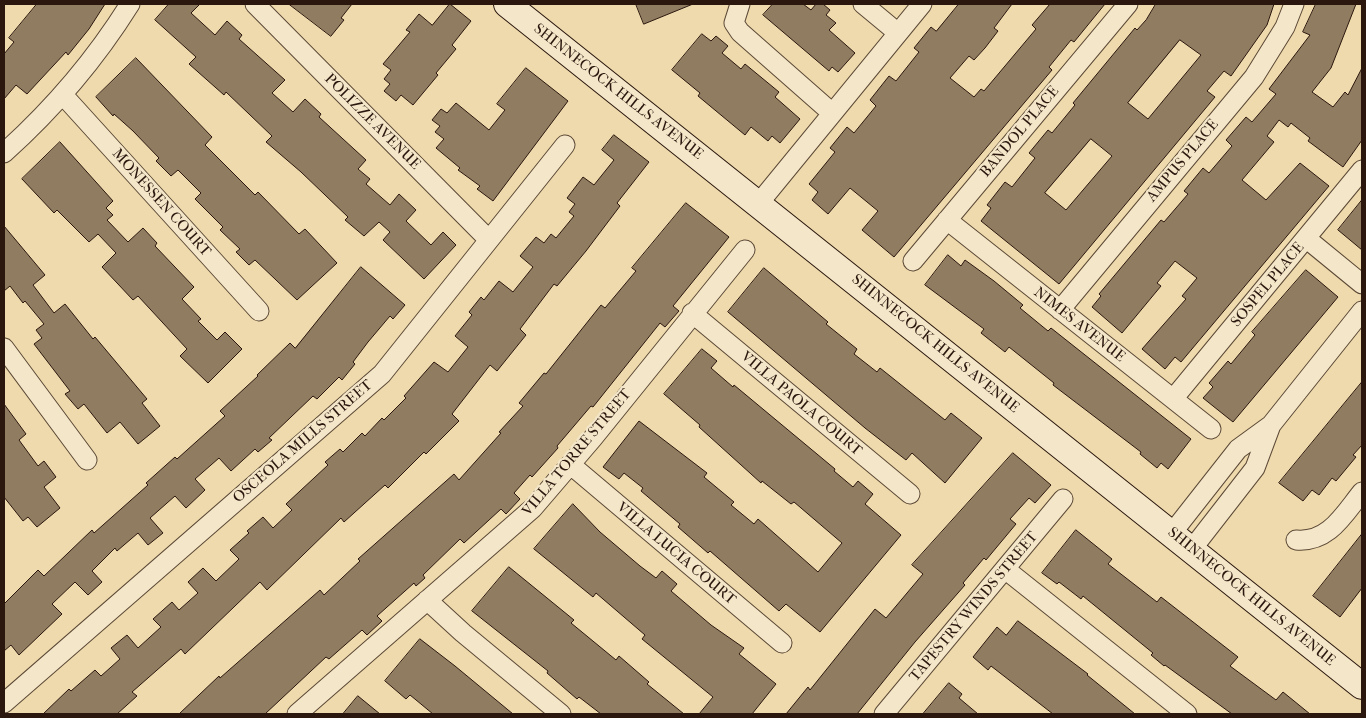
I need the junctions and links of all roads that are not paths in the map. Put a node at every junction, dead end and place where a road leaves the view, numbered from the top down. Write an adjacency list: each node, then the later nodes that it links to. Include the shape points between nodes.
1 (130, 4): 10 (street)
2 (255, 4): 18 (street, POLIZZE AVENUE)
3 (507, 4): 15 (street, SHINNECOCK HILLS AVENUE)
4 (740, 4): 11 (street, via 734,23 740,32)
5 (863, 4): 9 (street)
6 (922, 4): 9 (street)
7 (1128, 4): 16 (street, BANDOL PLACE)
8 (1294, 4): 23 (street, AMPUS PLACE, via 1285,27 1254,77)
9 (898, 33): 11 (street)
10 (63, 95): 13 (street); 22 (street, MONESSEN COURT)
11 (832, 113): 15 (street)
12 (565, 145): 18 (street, OSCEOLA MILLS STREET)
13 (4, 152)
14 (1362, 170): 17 (street, SOSPEL PLACE)
15 (759, 203): 35 (street, SHINNECOCK HILLS AVENUE)
16 (947, 220): 20 (street, BANDOL PLACE); 23 (street, NIMES AVENUE)
17 (1307, 239): 21 (street); 27 (street, SOSPEL PLACE)
18 (489, 240): 42 (street, OSCEOLA MILLS STREET, via 396,358 360,394)
19 (745, 250): 25 (street, VILLA TORRE STREET)
20 (913, 261)
21 (1362, 284)
22 (259, 310)
23 (1060, 310): 27 (street, NIMES AVENUE)
24 (1362, 311): 28 (street)
25 (692, 313): 31 (street, VILLA TORRE STREET); 33 (street, VILLA PAOLA COURT)
26 (4, 348): 30 (street)
27 (1173, 399): 29 (street, NIMES AVENUE)
28 (1271, 425): 35 (street, via 1238,449); 37 (street, via 1255,468)
29 (1210, 429)
30 (87, 460)
31 (571, 465): 39 (street, VILLA TORRE STREET, via 526,515); 40 (street, VILLA LUCIA COURT)
32 (1362, 492): 36 (street, via 1324,536)
33 (910, 494)
34 (1064, 499): 38 (street, TAPESTRY WINDS STREET)
35 (1172, 533): 37 (street, SHINNECOCK HILLS AVENUE)
36 (1296, 540)
37 (1192, 549): 41 (street, SHINNECOCK HILLS AVENUE)
38 (1005, 569): 45 (street, TAPESTRY WINDS STREET); 46 (street)
39 (427, 600): 43 (street, VILLA TORRE STREET); 44 (street, via 462,633)
40 (782, 643)
41 (1362, 686)
42 (4, 703)
43 (297, 714)
44 (562, 714)
45 (884, 714)
46 (1186, 714)

